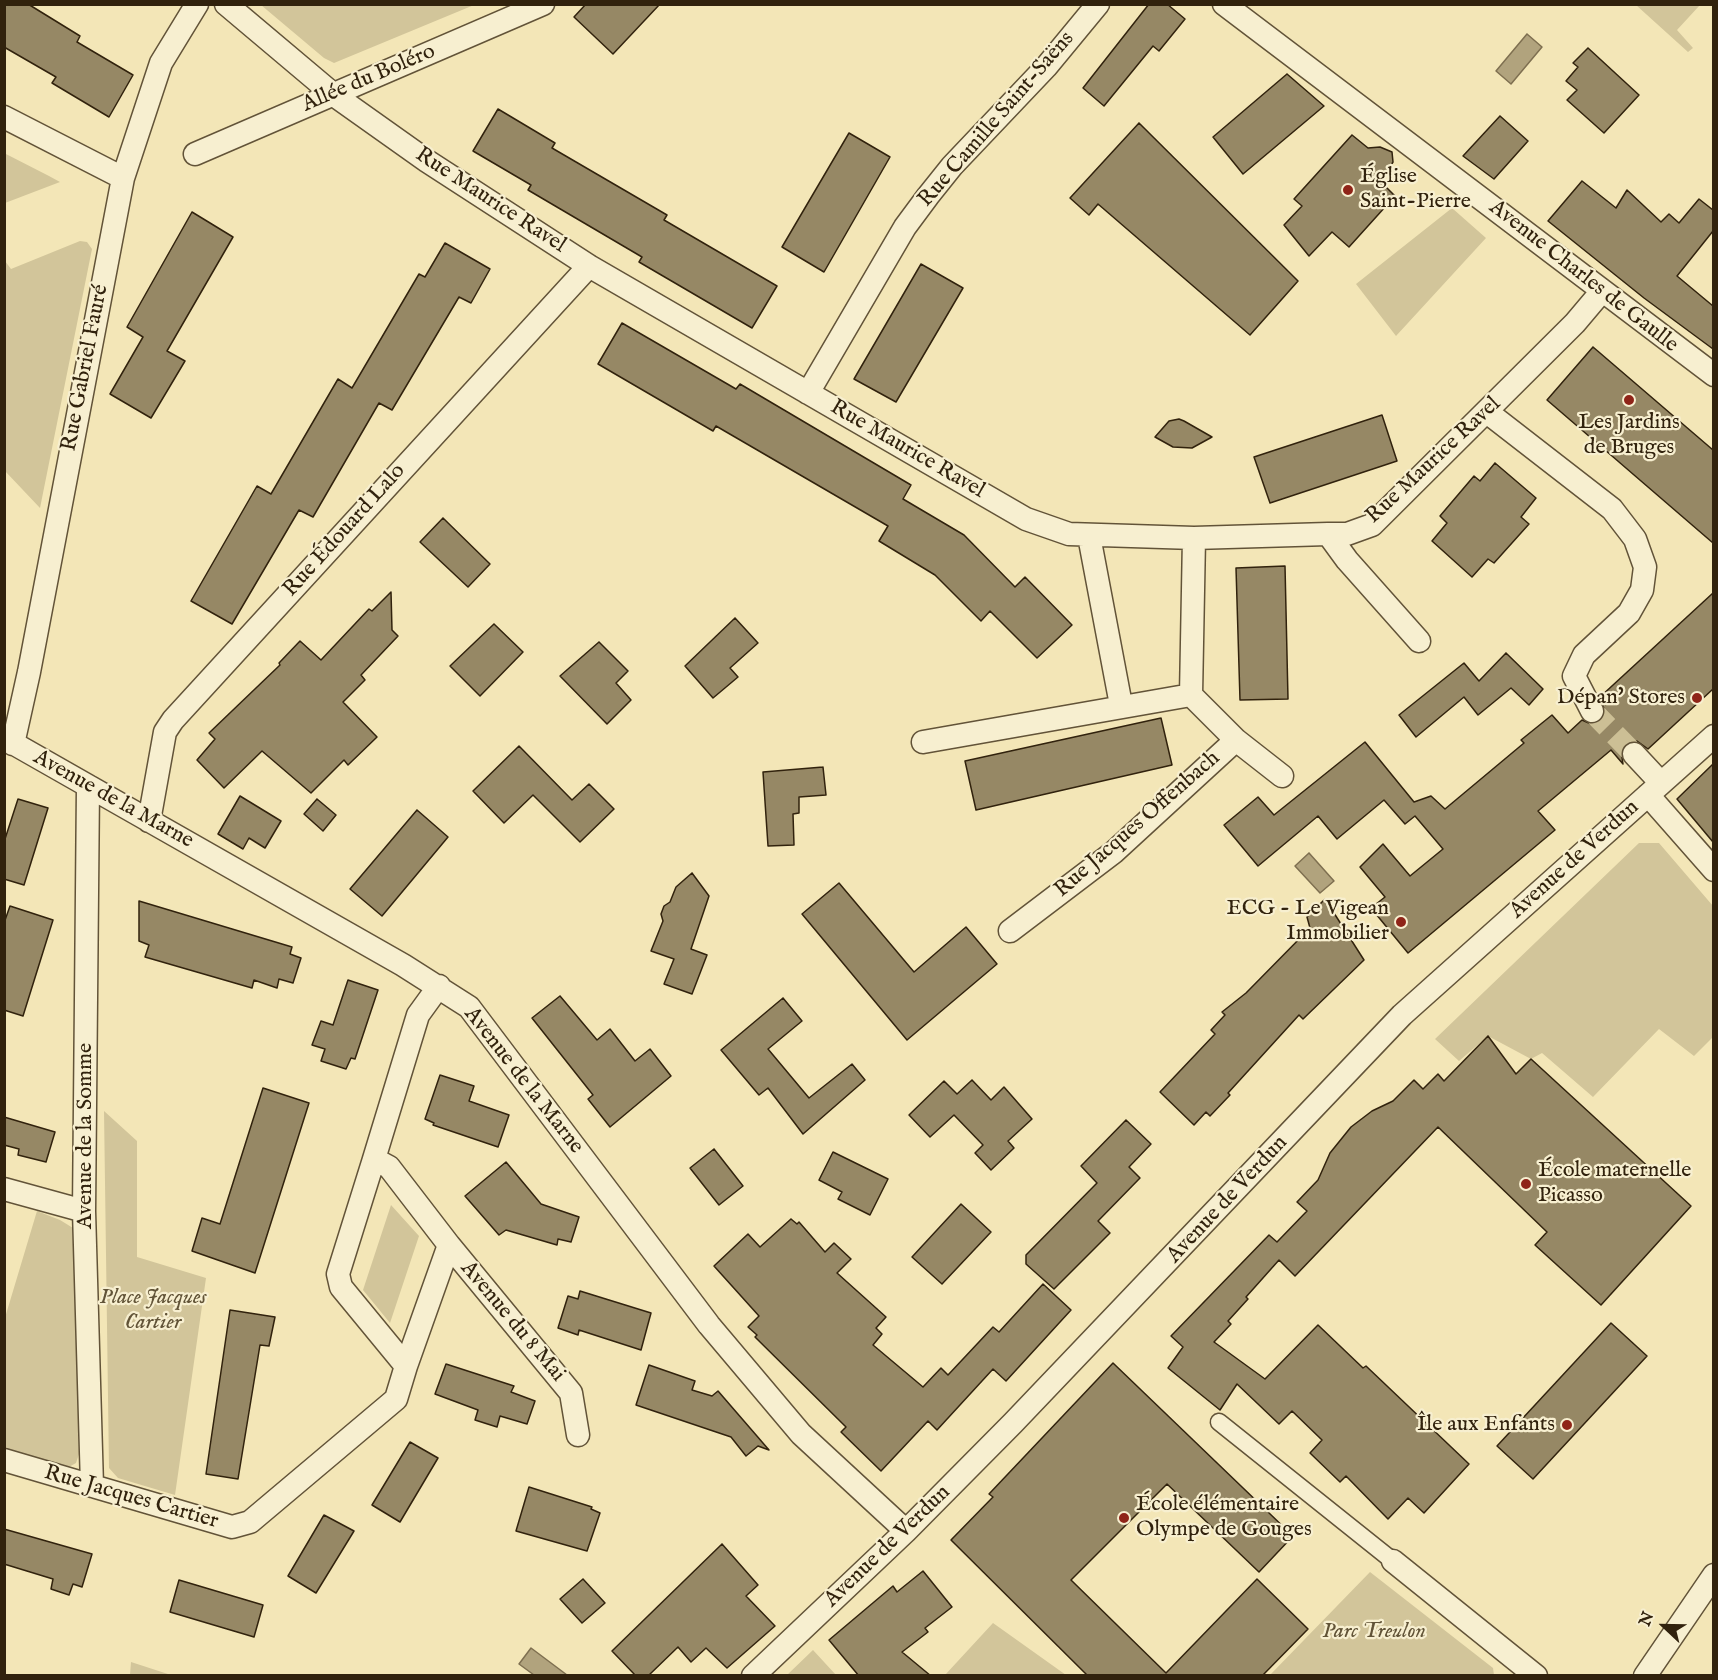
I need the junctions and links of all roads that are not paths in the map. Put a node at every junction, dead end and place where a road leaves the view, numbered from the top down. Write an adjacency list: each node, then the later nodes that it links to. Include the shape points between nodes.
1 (197, 4): 9 (street, Rue Gabriel Fauré, via 161,63)
2 (226, 4): 6 (street, Rue Maurice Ravel)
3 (543, 4): 6 (street, Allée du Boléro)
4 (1098, 4): 13 (street, Rue Camille Saint-Saëns, via 928,196 905,227)
5 (1224, 4): 11 (street, Avenue Charles de Gaulle)
6 (334, 95): 8 (street, Allée du Boléro); 10 (street, Rue Maurice Ravel, via 427,161)
7 (4, 117): 9 (street)
8 (195, 154)
9 (123, 178): 24 (street, Rue Gabriel Fauré, via 29,672)
10 (589, 266): 13 (street, Rue Maurice Ravel); 30 (street, Rue Édouard Lalo, via 173,720 165,732)
11 (1602, 291): 12 (street, Avenue Charles de Gaulle); 14 (street, Rue Maurice Ravel)
12 (1713, 375)
13 (808, 393): 16 (street, Rue Maurice Ravel, via 1026,519 1069,534)
14 (1487, 411): 15 (street, Rue Maurice Ravel, via 1372,525 1347,534); 21 (street, via 1612,509 1635,539 1642,558 1642,590 1629,613 1584,655 1574,676)
15 (1328, 534): 17 (street, Rue Maurice Ravel); 18 (street)
16 (1089, 536): 17 (street, Rue Maurice Ravel); 20 (street)
17 (1194, 538): 19 (street)
18 (1419, 641)
19 (1191, 695): 20 (street); 23 (street, Rue Jacques Offenbach)
20 (1121, 705): 25 (street)
21 (1592, 711)
22 (1713, 736): 29 (street, Avenue de Verdun)
23 (1236, 740): 27 (street, Rue Jacques Offenbach); 32 (street, Rue Jacques Offenbach, via 1114,852)
24 (9, 741): 28 (street, Avenue de la Marne)
25 (923, 742)
26 (1634, 754): 29 (street)
27 (1282, 776)
28 (88, 786): 30 (street, Avenue de la Marne); 36 (street, Avenue de la Somme)
29 (1654, 789): 31 (street); 43 (street, Avenue de Verdun, via 1402,1015 1105,1330)
30 (150, 821): 33 (street, Avenue de la Marne)
31 (1713, 870)
32 (1011, 931)
33 (439, 986): 34 (street, via 418,1015); 43 (street, Avenue de la Marne, via 469,1007 709,1325 801,1434)
34 (374, 1159): 37 (street, Avenue du 8 Mai, via 388,1167); 38 (street, via 338,1274 341,1287)
35 (4, 1189): 36 (street)
36 (84, 1212): 42 (street, Avenue de la Somme)
37 (449, 1245): 38 (street, Rue Jacques Cartier); 40 (street, Avenue du 8 Mai, via 571,1393)
38 (406, 1366): 42 (street, Rue Jacques Cartier, via 396,1399 250,1522 232,1527)
39 (1219, 1422): 44 (street)
40 (578, 1435)
41 (4, 1460): 42 (street, Rue Jacques Cartier)
42 (92, 1486)
43 (906, 1531): 46 (street, Avenue de Verdun)
44 (1393, 1561): 47 (street)
45 (1713, 1575): 48 (street)
46 (753, 1676)
47 (1536, 1676)
48 (1646, 1676)

